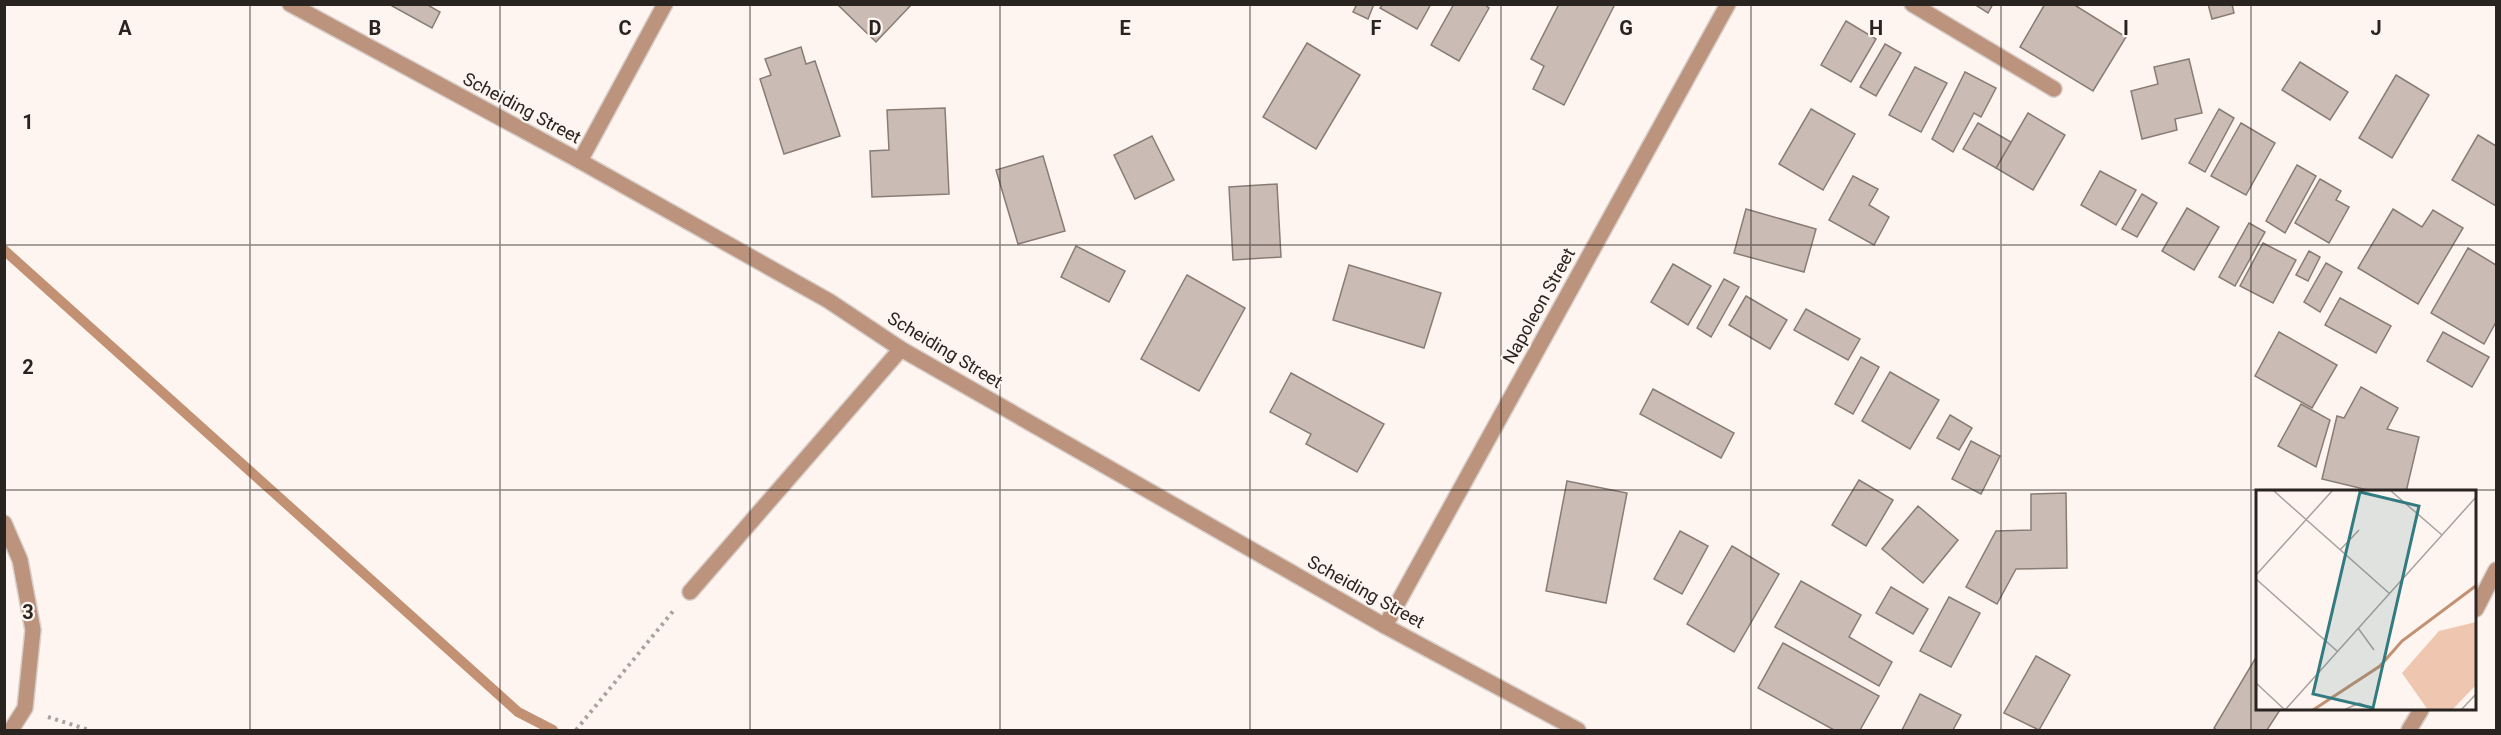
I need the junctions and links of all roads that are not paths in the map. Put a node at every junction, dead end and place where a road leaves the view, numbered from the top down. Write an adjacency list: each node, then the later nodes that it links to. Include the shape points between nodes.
1 (290, 4): 6 (street, Scheiding Street)
2 (665, 4): 6 (street)
3 (1728, 4): 12 (street, Napoleon Street)
4 (1912, 4): 5 (street)
5 (2054, 89)
6 (580, 161): 7 (street, Scheiding Street, via 829,301)
7 (901, 349): 10 (street); 12 (street, Scheiding Street)
8 (4, 523): 14 (street, via 20,560 33,630 25,708)
9 (2496, 570): 11 (street)
10 (690, 592)
11 (2477, 605)
12 (1385, 626): 15 (street, Scheiding Street)
13 (2420, 711): 16 (street)
14 (11, 730)
15 (1578, 730)
16 (2409, 730)

